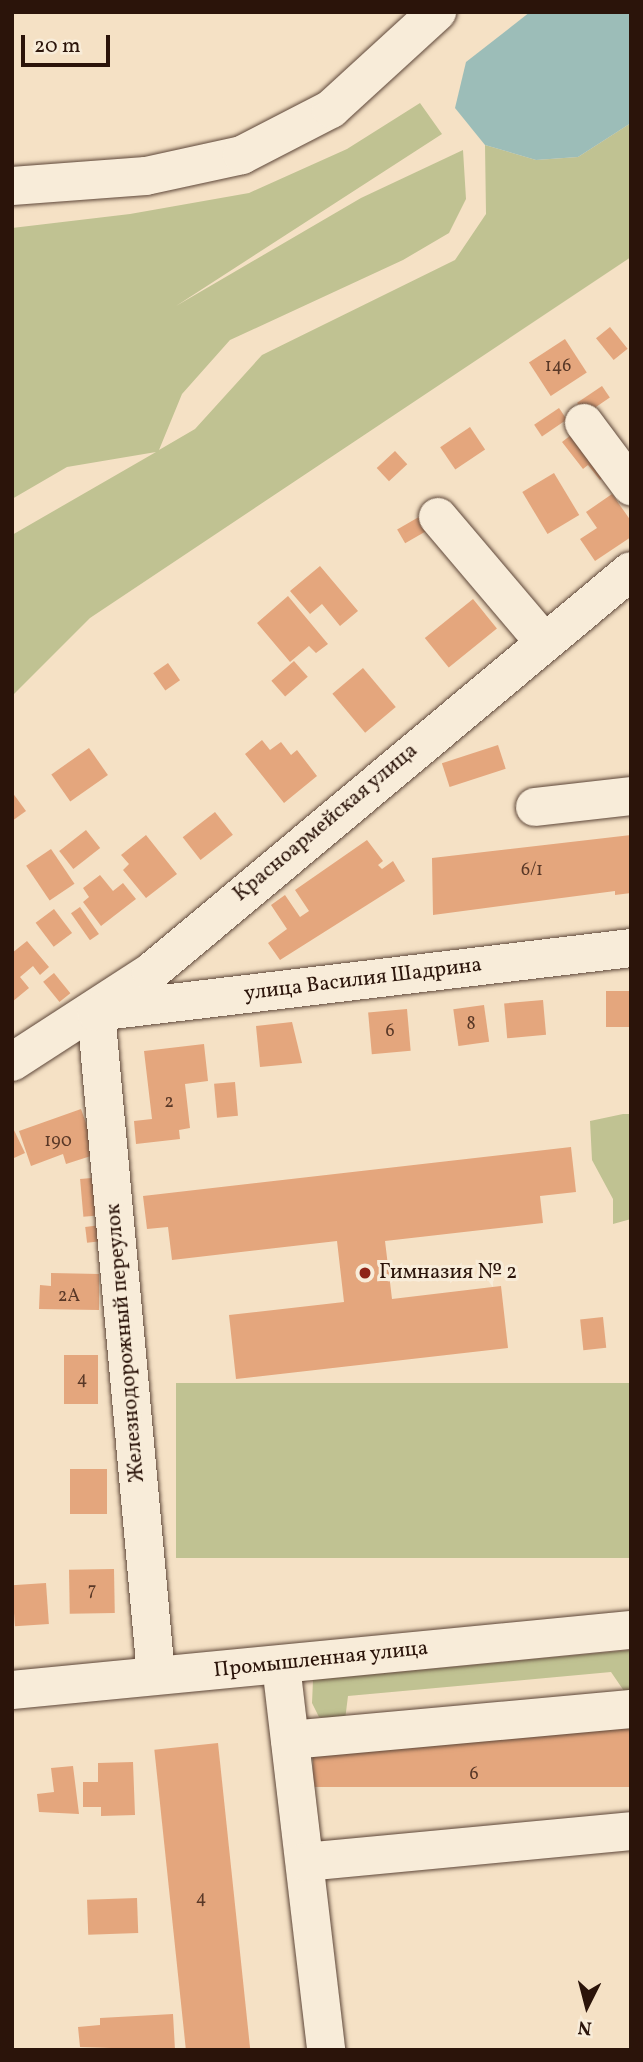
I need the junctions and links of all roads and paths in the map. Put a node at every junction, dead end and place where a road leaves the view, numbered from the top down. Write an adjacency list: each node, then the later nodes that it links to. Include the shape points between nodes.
1 (437, 12): 2 (street, via 331,109 242,155 146,176)
2 (12, 186)
3 (584, 423): 4 (street)
4 (631, 486)
5 (438, 517): 7 (street)
6 (631, 571): 7 (street, Красноармейская улица)
7 (544, 642): 11 (street, Красноармейская улица, via 151,972)
8 (631, 796): 9 (street)
9 (535, 807)
10 (631, 948): 11 (street, улица Василия Шадрина)
11 (96, 1012): 12 (street, Красноармейская улица); 15 (street, Железнодорожный переулок)
12 (12, 1062)
13 (631, 1630): 14 (street, Промышленная улица)
14 (281, 1665): 15 (street, Промышленная улица); 18 (street)
15 (156, 1675): 16 (street, Промышленная улица)
16 (12, 1690)
17 (631, 1709): 18 (street)
18 (290, 1740): 20 (street)
19 (631, 1831): 20 (street)
20 (304, 1863): 21 (street)
21 (326, 2050)

